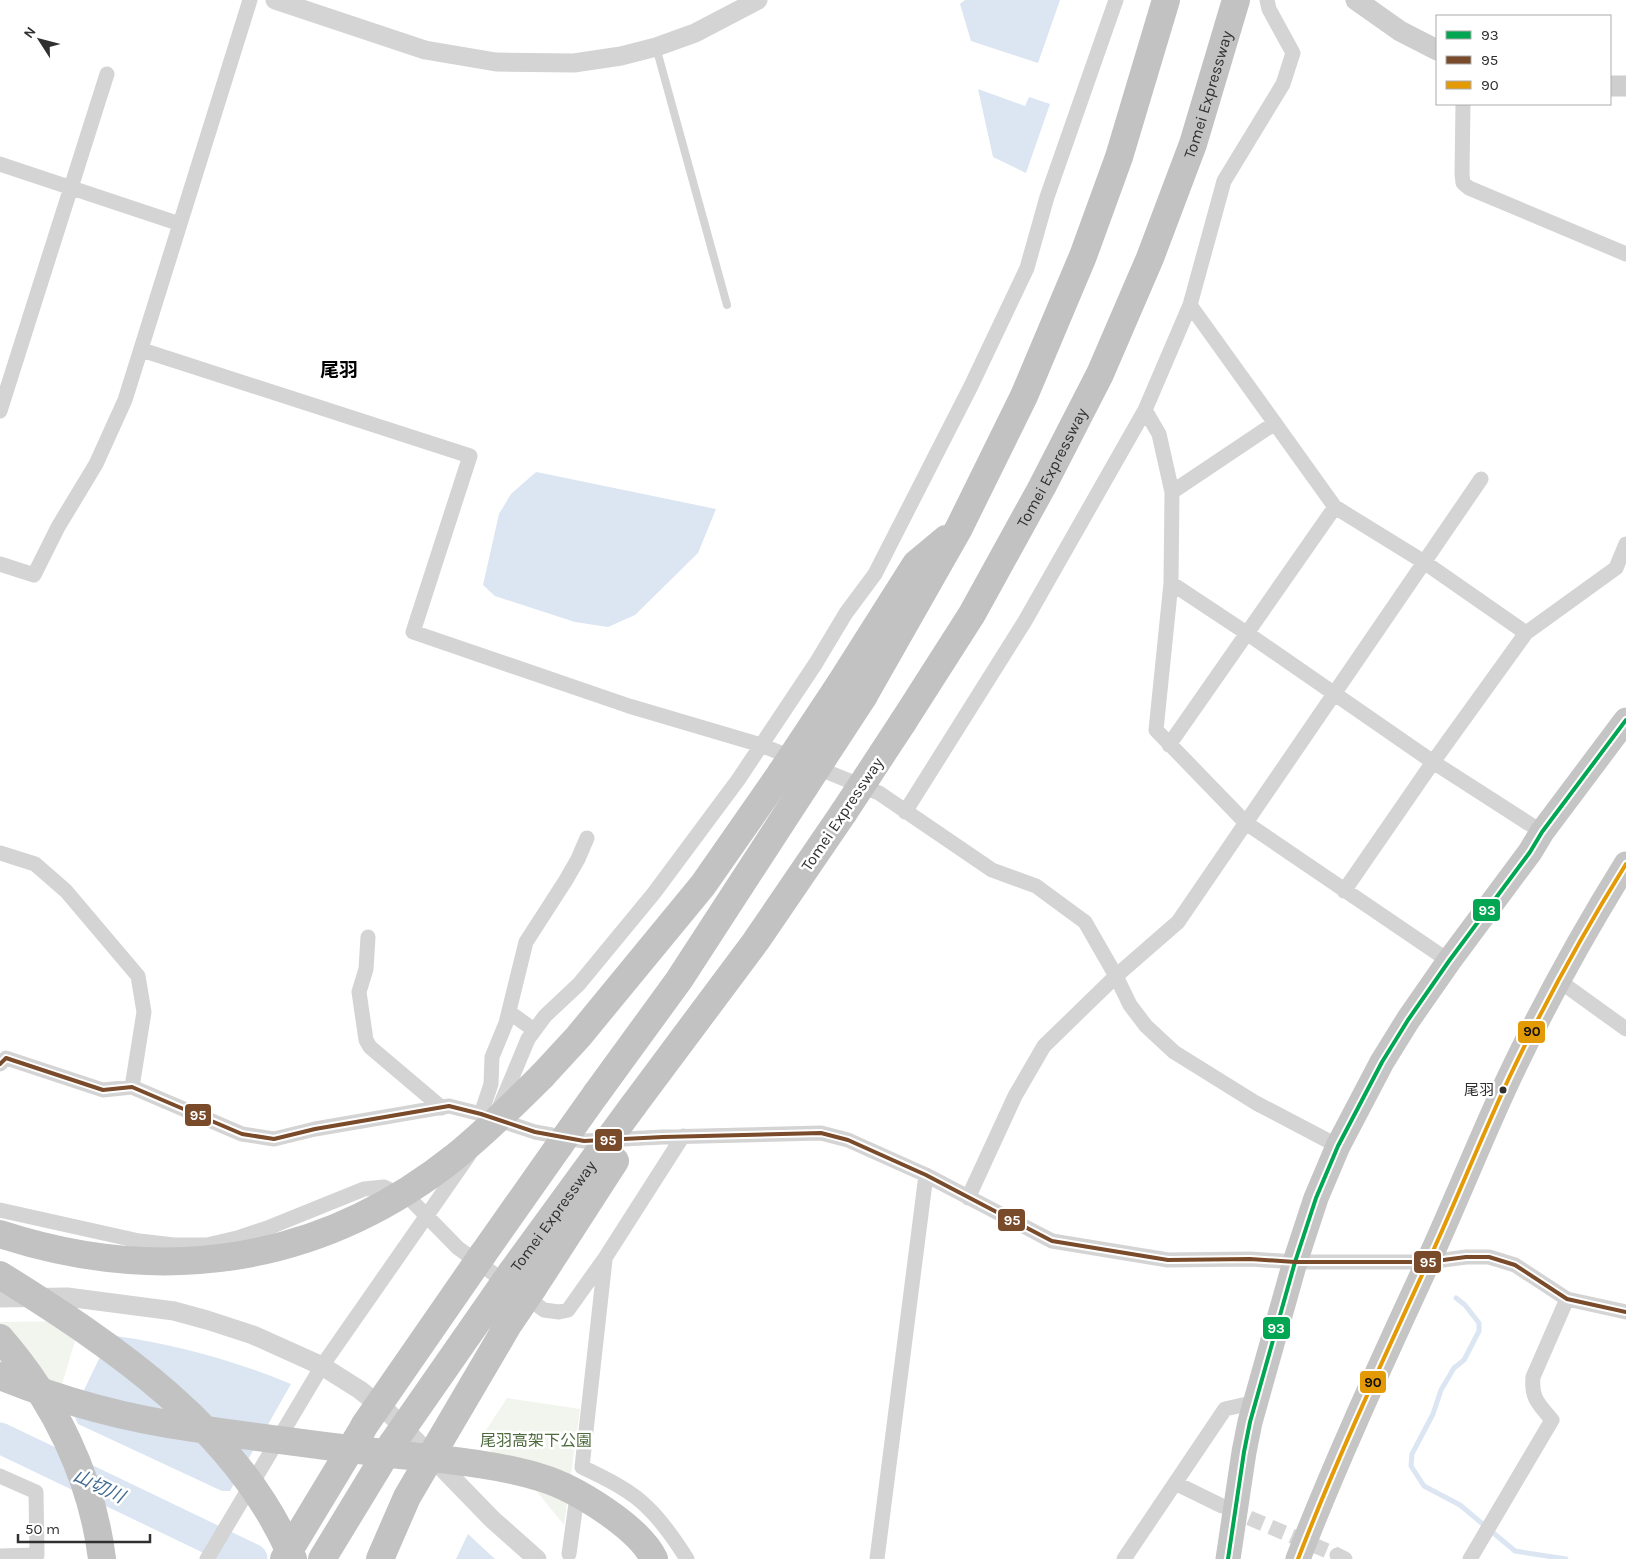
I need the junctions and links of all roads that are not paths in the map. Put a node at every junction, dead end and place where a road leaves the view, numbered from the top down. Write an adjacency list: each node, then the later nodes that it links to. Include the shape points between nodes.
1 (250, 0): 17 (street)
2 (275, 0): 9 (street, via 425,50 496,62 574,63)
3 (758, 0): 9 (street, via 695,33)
4 (1116, 0): 38 (street, via 1047,197 1027,268 971,386 874,574)
5 (1166, 0): 35 (highway, via 1119,157 1083,256 1024,396 959,528)
6 (1236, 0): 70 (highway, Tomei Expressway, bridge, via 1193,144 1150,258 1100,374 972,614 844,812)
7 (1267, 0): 20 (street, via 1293,53 1283,84 1224,181)
8 (1356, 0): 10 (main road, via 1400,31)
9 (656, 47): 19 (lane)
10 (1436, 49)
11 (107, 74): 16 (street)
12 (1611, 86): 13 (main road)
13 (1626, 86)
14 (1464, 105): 18 (street, via 1463,183)
15 (0, 164): 16 (street)
16 (72, 188): 17 (street); 23 (street)
17 (180, 224): 21 (street)
18 (1626, 254)
19 (728, 305)
20 (1190, 305): 22 (street); 24 (street)
21 (142, 350): 30 (street, via 125,400 96,464 34,575); 38 (street, via 470,456 413,632 629,706)
22 (1145, 410): 26 (street, via 1159,434); 41 (street, via 1026,621)
23 (0, 411)
24 (1275, 423): 26 (street); 27 (street)
25 (1481, 479): 29 (street)
26 (1172, 492): 32 (street)
27 (1335, 507): 29 (street); 34 (street)
28 (1626, 544): 31 (street)
29 (1424, 562): 33 (street); 36 (street)
30 (0, 564)
31 (1621, 571): 33 (street)
32 (1171, 583): 34 (street); 39 (street, via 1156,730)
33 (1526, 633): 40 (street)
34 (1248, 634): 36 (street); 39 (street)
35 (851, 690): 65 (highway, bridge, via 781,773 703,885 578,1037 489,1128 421,1181 352,1221 318,1236 282,1247 206,1260 118,1259 80,1254); 88 (highway, bridge, via 805,786 679,980 364,1426)
36 (1335, 694): 40 (street); 42 (street)
37 (1626, 720): 43 (highway)
38 (761, 745): 41 (street, via 879,793); 54 (street, via 654,893 579,984)
39 (1169, 745): 42 (street)
40 (1433, 762): 43 (street); 47 (street)
41 (905, 812): 50 (street, via 992,870 1036,886 1085,922)
42 (1246, 823): 47 (street); 50 (street, via 1178,922)
43 (1542, 832): 49 (highway)
44 (586, 838): 52 (street, via 566,880 526,942)
45 (0, 853): 56 (street, via 36,864 66,891 138,976 144,1012)
46 (1626, 864): 51 (highway)
47 (1344, 891): 49 (street)
48 (368, 937): 57 (street, via 366,969 360,992 366,1040 370,1047)
49 (1449, 961): 60 (highway, via 1382,1062)
50 (1116, 976): 60 (street, via 1135,1012 1174,1052 1256,1103); 62 (street, via 1044,1046 1015,1096)
51 (1558, 980): 53 (street); 68 (highway, via 1509,1078)
52 (509, 1012): 54 (street); 58 (street, via 492,1057)
53 (1626, 1029)
54 (534, 1030): 58 (street)
55 (0, 1064): 56 (street, via 6,1058 103,1090)
56 (132, 1087): 57 (street, via 242,1134 274,1139 315,1128)
57 (442, 1108): 58 (street, via 449,1106)
58 (488, 1116): 59 (street, via 534,1132 584,1141); 64 (street)
59 (684, 1136): 61 (street, via 821,1133 848,1140); 66 (street)
60 (1338, 1146): 67 (highway)
61 (926, 1175): 62 (street); 94 (street)
62 (968, 1198): 67 (street, via 1052,1240 1168,1260)
63 (0, 1210): 64 (street, via 130,1239 174,1245 207,1245 238,1238 364,1188 384,1187 410,1200)
64 (427, 1217): 66 (street, via 458,1248 544,1310 568,1310); 75 (street)
65 (0, 1234)
66 (605, 1258): 78 (street)
67 (1294, 1262): 68 (street); 77 (highway)
68 (1428, 1262): 72 (street, via 1488,1257 1515,1265); 97 (highway, via 1320,1501)
69 (0, 1275): 89 (highway, bridge, via 134,1365 192,1416 248,1481 268,1510)
70 (522, 1280): 82 (highway, Tomei Expressway, bridge, via 392,1444); 90 (highway, bridge, via 508,1325 407,1497)
71 (0, 1298): 75 (street, via 67,1297 174,1312 253,1335)
72 (1567, 1299): 73 (street); 98 (street, via 1533,1378 1532,1391 1552,1420)
73 (1626, 1312)
74 (0, 1338): 86 (highway, via 36,1385 61,1426 87,1488)
75 (322, 1366): 87 (street); 91 (street, via 360,1390 389,1414)
76 (0, 1376): 92 (highway, bridge, via 106,1410 149,1420 459,1462 542,1478 577,1492 609,1513 632,1532)
77 (1256, 1402): 80 (street, via 1225,1409); 96 (highway, via 1244,1452)
78 (582, 1467): 83 (street); 93 (street, via 619,1486 647,1506)
79 (0, 1476): 85 (street, via 36,1492)
80 (1174, 1484): 81 (street); 95 (street)
81 (1222, 1506)
82 (325, 1553)
83 (569, 1554)
84 (0, 1556): 85 (street)
85 (37, 1557)
86 (102, 1559)
87 (207, 1559)
88 (284, 1559)
89 (293, 1559)
90 (380, 1559)
91 (536, 1559)
92 (654, 1559)
93 (687, 1559)
94 (878, 1559)
95 (1124, 1559)
96 (1228, 1559)
97 (1298, 1559)
98 (1470, 1559)

